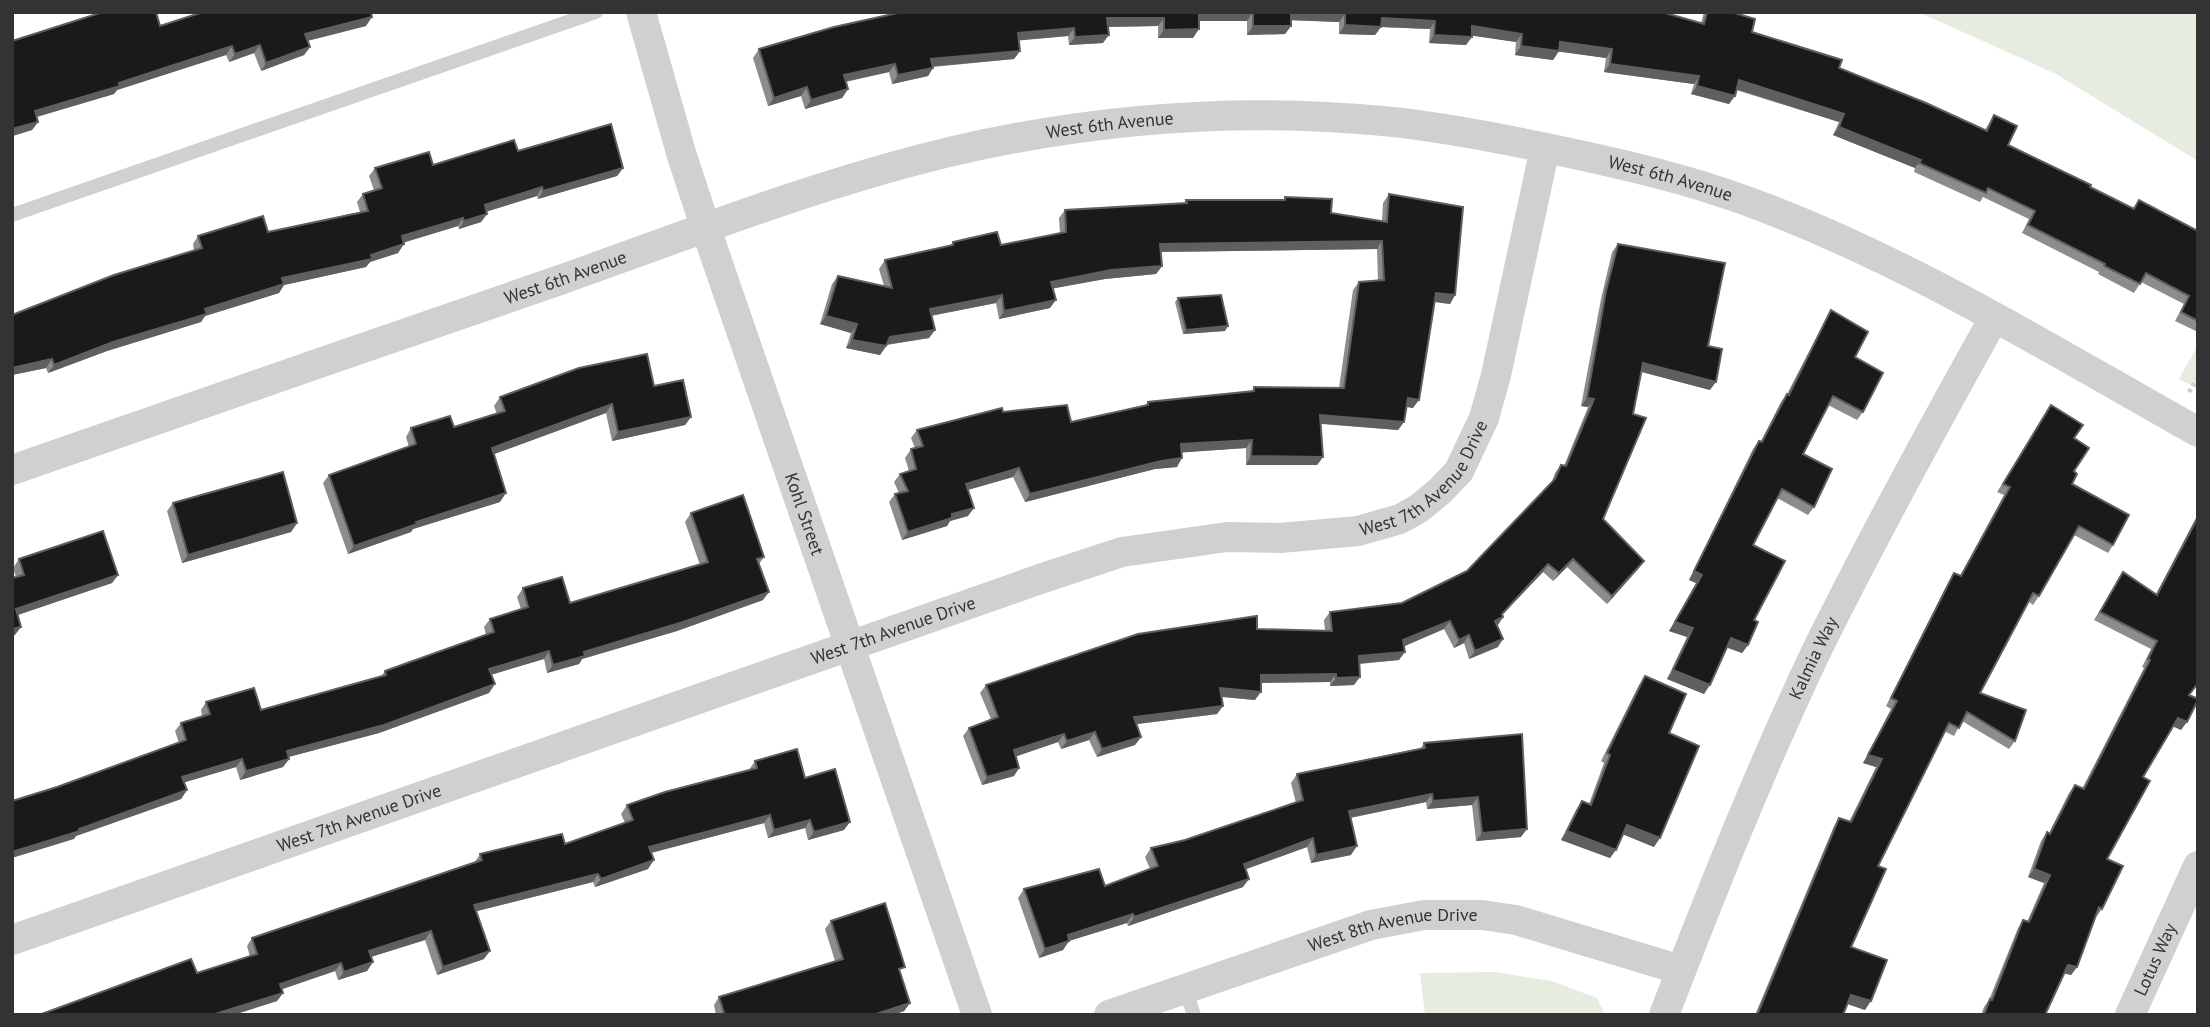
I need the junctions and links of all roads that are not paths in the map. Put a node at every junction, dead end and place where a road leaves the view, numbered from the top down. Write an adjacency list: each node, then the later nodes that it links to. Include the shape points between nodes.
1 (596, 12): 4 (lane)
2 (641, 12): 5 (street, Kohl Street)
3 (1545, 148): 5 (street, West 6th Avenue, via 1449,130 1328,117 1224,116 1122,122 943,154); 6 (street, West 6th Avenue, via 1646,169 1827,232); 9 (street, West 7th Avenue Drive, via 1484,418 1458,471 1418,509 1357,531 1227,537 1122,552)
4 (12, 215)
5 (706, 229): 8 (street, West 6th Avenue); 9 (street, Kohl Street)
6 (1994, 318): 7 (street, West 6th Avenue); 12 (street, Kalmia Way, via 1815,654)
7 (2198, 432)
8 (12, 470)
9 (850, 646): 11 (street, West 7th Avenue Drive); 14 (street, Kohl Street)
10 (2198, 866): 17 (street, Lotus Way)
11 (12, 940)
12 (1681, 970): 13 (street, West 8th Avenue Drive, via 1517,920 1424,915 1371,925); 16 (street, Kalmia Way)
13 (1189, 1002): 15 (street, West 8th Avenue Drive)
14 (978, 1015)
15 (1109, 1015)
16 (1664, 1015)
17 (2130, 1015)

